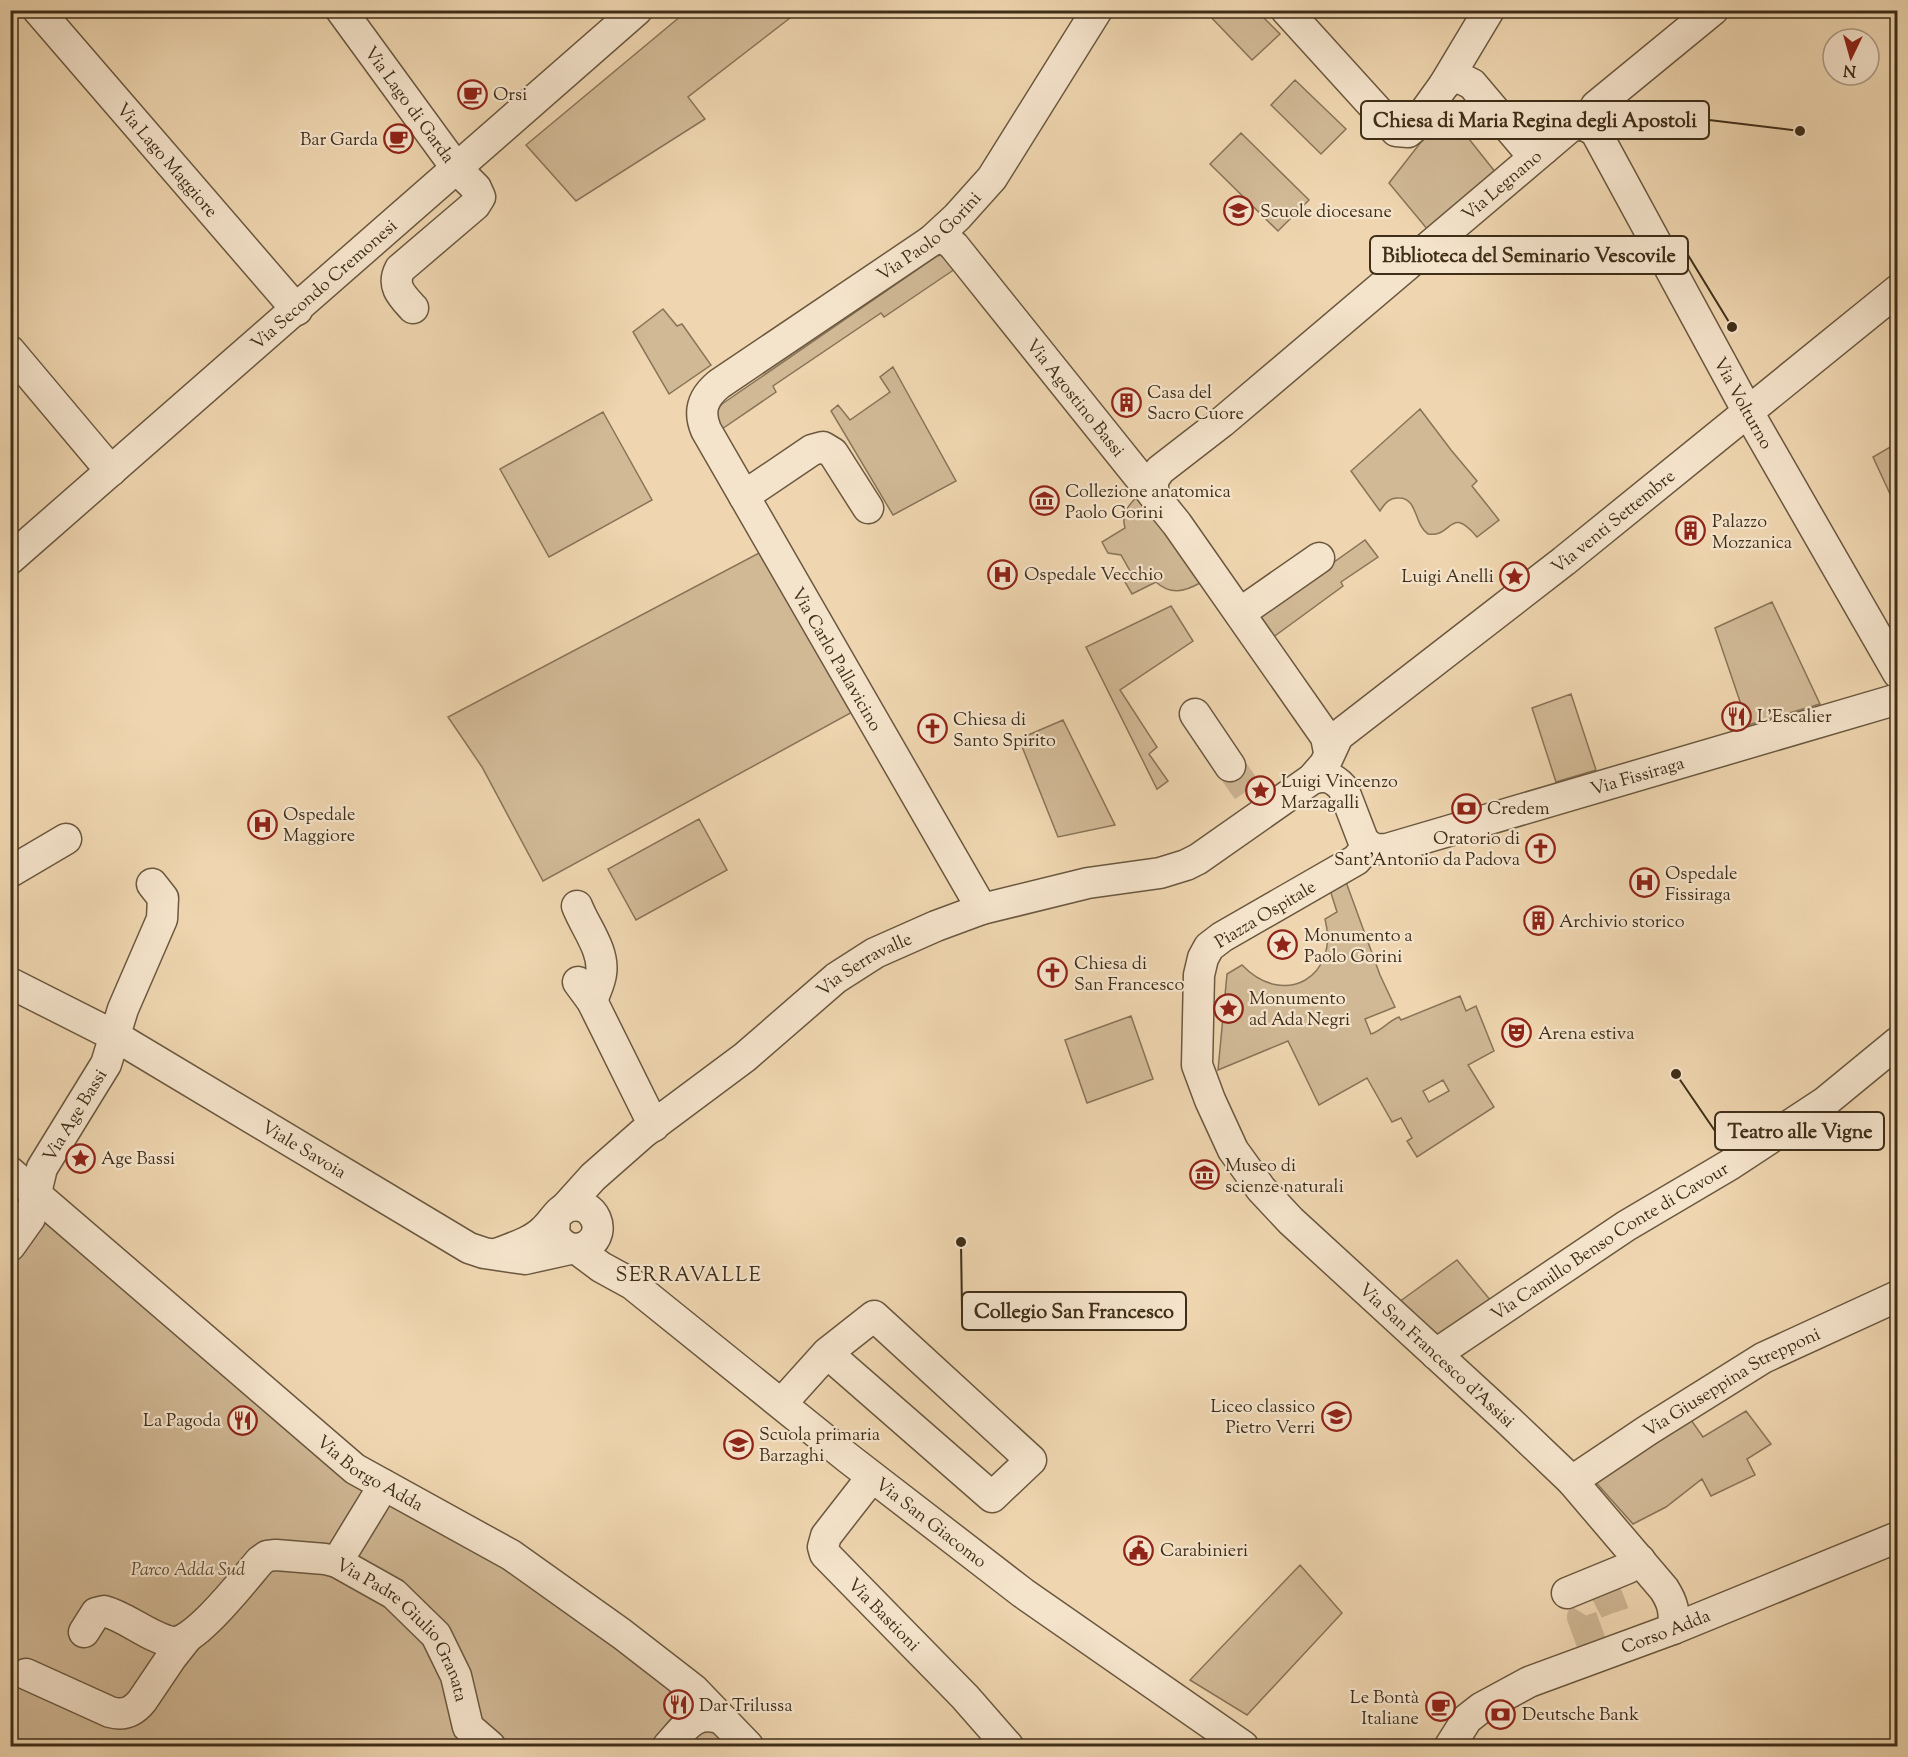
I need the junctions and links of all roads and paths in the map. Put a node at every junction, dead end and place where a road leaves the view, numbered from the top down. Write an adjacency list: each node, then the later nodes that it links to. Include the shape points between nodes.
1 (38, 10): 15 (street, Via Lago Maggiore)
2 (341, 10): 11 (street, Via Lago di Garda)
3 (1097, 10): 12 (street, Via Paolo Gorini, via 992,178)
4 (1286, 10): 8 (street, via 1396,131 1408,132 1413,128)
5 (1489, 10): 8 (street)
6 (1713, 10): 9 (street, via 1596,106 1591,117)
7 (628, 13): 11 (street, Via Secondo Cremonesi)
8 (1444, 85): 10 (street, via 1454,78 1466,80 1527,149)
9 (1594, 130): 10 (street, Via Legnano, via 1587,125 1575,125); 18 (street, Via Volturno)
10 (1544, 149): 20 (street, Via Legnano, via 1160,470 1153,480)
11 (457, 169): 14 (street, Via Lago di Garda, via 476,188 479,201 400,269 395,281 397,288); 15 (street, Via Secondo Cremonesi)
12 (931, 241): 17 (street, Via Paolo Gorini, via 719,384); 20 (street, Via Agostino Bassi, via 945,239 954,246)
13 (1898, 290): 18 (street, Via venti Settembre)
14 (413, 308)
15 (297, 310): 19 (street, Via Secondo Cremonesi)
16 (10, 351): 19 (street)
17 (702, 405): 21 (street, Via Carlo Pallavicino, via 706,430)
18 (1748, 412): 26 (street, Via Volturno); 29 (street, Via venti Settembre, via 1574,554 1338,736)
19 (111, 471): 24 (street, Via Secondo Cremonesi)
20 (1153, 494): 25 (street, Via Agostino Bassi)
21 (744, 496): 22 (street, via 812,450 823,447 833,453); 36 (street, Via Carlo Pallavicino)
22 (868, 508)
23 (1319, 558): 25 (street)
24 (10, 559)
25 (1240, 613): 29 (street, Via Agostino Bassi, via 1326,737)
26 (1898, 673)
27 (1898, 699): 33 (street, Via Fissiraga, via 1402,844)
28 (1195, 714): 30 (street)
29 (1329, 752): 31 (street, via 1325,764)
30 (1230, 766)
31 (1312, 779): 33 (street, via 1321,776 1337,781 1364,840); 36 (street, Via Serravalle, via 1256,803 1198,859 1186,865 1160,873 1088,883)
32 (66, 840): 34 (street)
33 (1372, 848): 41 (street, Piazza Ospitale, via 1221,937 1209,948 1199,975)
34 (10, 872)
35 (152, 884): 39 (street, Via Age Bassi, via 163,898 162,919)
36 (982, 909): 42 (street, Via Serravalle, via 904,939 851,968 745,1058)
37 (10, 983): 39 (street, Viale Savoia)
38 (590, 986): 42 (street)
39 (115, 1036): 45 (street, Via Age Bassi, via 106,1064 42,1168); 49 (street, Viale Savoia, via 469,1248)
40 (1898, 1042): 52 (street, Via Camillo Benso Conte di Cavour, via 1825,1102 1626,1226)
41 (1200, 1076): 52 (street, Via San Francesco d’Assisi, via 1233,1150 1261,1189)
42 (654, 1126): 43 (street, Via Serravalle)
43 (619, 1156): 46 (street, Via Serravalle); 47 (street, Via Serravalle)
44 (10, 1172): 45 (street, Via Borgo Adda)
45 (36, 1194): 48 (street, Via Age Bassi, via 30,1218); 56 (street, Via Borgo Adda, via 355,1470)
46 (560, 1213): 47 (street, via 554,1233 557,1240); 47 (street, via 580,1205 587,1208); 49 (street, via 543,1232)
47 (585, 1237): 49 (street, Viale Savoia, via 525,1259); 53 (street, Via San Giacomo, via 601,1267 632,1284)
48 (10, 1246)
49 (496, 1254)
50 (1898, 1296): 55 (street, Via Giuseppina Strepponi, via 1763,1358)
51 (827, 1353): 51 (street, via 992,1497 1030,1460 874,1316); 53 (street)
52 (1436, 1354): 55 (street, Via San Francesco d’Assisi)
53 (782, 1403): 54 (street, Via San Giacomo)
54 (872, 1477): 69 (street, Via Bastioni, via 826,1536 825,1554); 70 (street, Via San Giacomo, via 1023,1593)
55 (1572, 1481): 58 (street, Via San Francesco d’Assisi)
56 (384, 1485): 59 (street, Via Padre Giulio Granata); 65 (street, Via Borgo Adda, via 511,1555 675,1675)
57 (1898, 1537): 61 (street, Corso Adda)
58 (1640, 1560): 60 (street); 61 (street, Via San Francesco d’Assisi, via 1673,1603)
59 (337, 1562): 63 (street, via 267,1556); 66 (street, Via Padre Giulio Granata, via 394,1594 436,1635 456,1676 468,1727)
60 (1567, 1593)
61 (1672, 1629): 71 (street, Corso Adda, via 1594,1649 1529,1682 1467,1719)
62 (84, 1632): 63 (street, via 96,1613 104,1611 172,1642)
63 (186, 1639): 64 (street, via 142,1701 125,1714 110,1712)
64 (26, 1674)
65 (722, 1719): 67 (street, via 705,1715 693,1719); 68 (street, Via Borgo Adda)
66 (489, 1746)
67 (668, 1746)
68 (748, 1746)
69 (1008, 1746)
70 (1243, 1746)
71 (1450, 1746)

